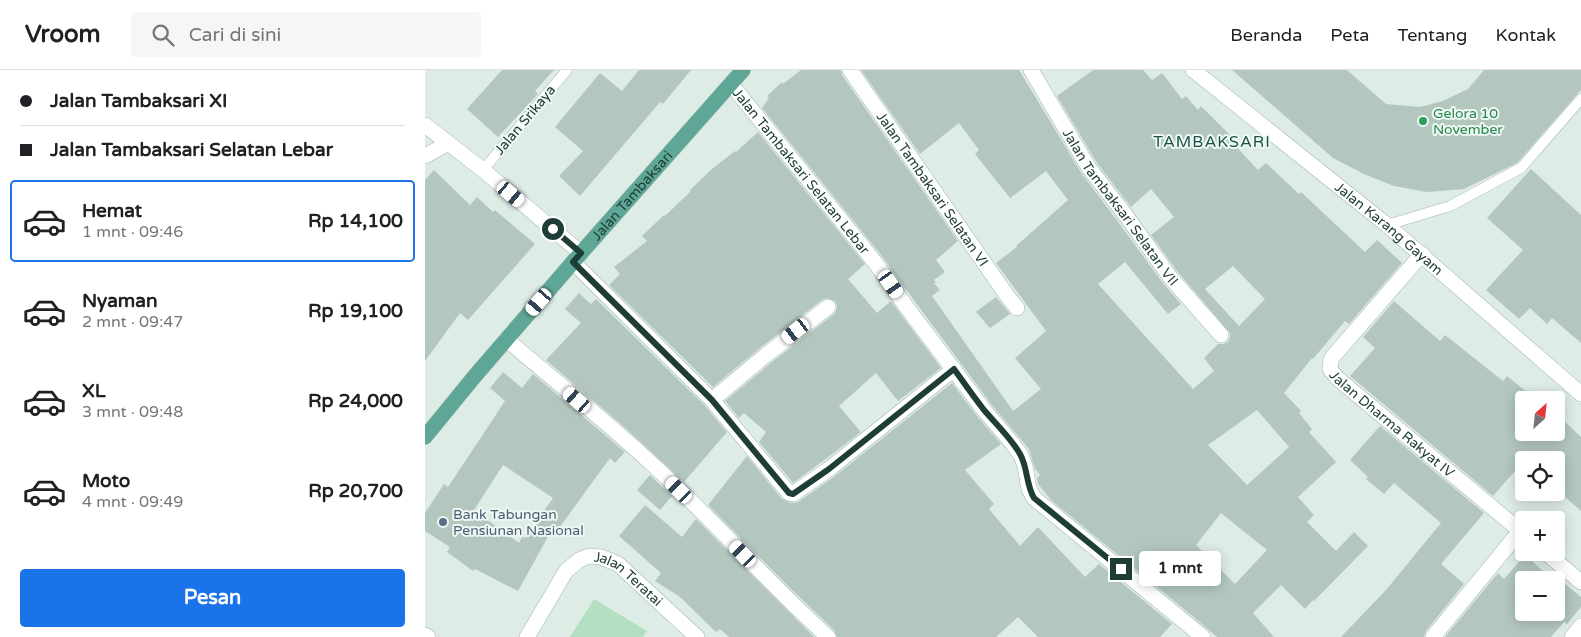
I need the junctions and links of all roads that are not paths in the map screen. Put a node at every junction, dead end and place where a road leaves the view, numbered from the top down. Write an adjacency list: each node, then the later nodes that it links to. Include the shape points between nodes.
1 (567, 70): 11 (lane, Jalan Srikaya)
2 (743, 70): 6 (main road, Jalan Tambaksari)
3 (850, 70): 16 (street, Jalan Tambaksari Selatan VI)
4 (1031, 70): 17 (street, Jalan Tambaksari Selatan VII, via 1089,168 1170,277)
5 (1193, 70): 12 (street, Jalan Karang Gayam)
6 (731, 84): 14 (main road, Jalan Tambaksari); 19 (street, Jalan Tambaksari Selatan Lebar, via 874,261)
7 (1581, 99): 12 (lane, via 1521,168 1450,206)
8 (425, 126): 9 (street)
9 (447, 144): 10 (street); 11 (street)
10 (425, 156)
11 (483, 170): 14 (street)
12 (1387, 224): 13 (street, Jalan Karang Gayam)
13 (1422, 254): 20 (street, Jalan Karang Gayam); 23 (street, Jalan Dharma Rakyat IV, via 1331,359 1330,368 1337,378)
14 (577, 257): 18 (main road, Jalan Tambaksari); 21 (street)
15 (827, 306): 21 (street)
16 (1017, 308)
17 (1221, 335)
18 (506, 339): 22 (main road, Jalan Tambaksari); 30 (street, via 653,465)
19 (954, 369): 21 (street, via 793,494); 31 (street, Jalan Tambaksari Selatan Lebar, via 1021,455 1034,498)
20 (1581, 394)
21 (712, 400)
22 (425, 437)
23 (1515, 527)
24 (1515, 541): 32 (street)
25 (1556, 561): 26 (street)
26 (1581, 582)
27 (1581, 626): 33 (street)
28 (527, 637): 29 (street, Jalan Teratai, via 566,571 589,556 618,564)
29 (697, 637)
30 (828, 637)
31 (1203, 637)
32 (1433, 637)
33 (1572, 637)

